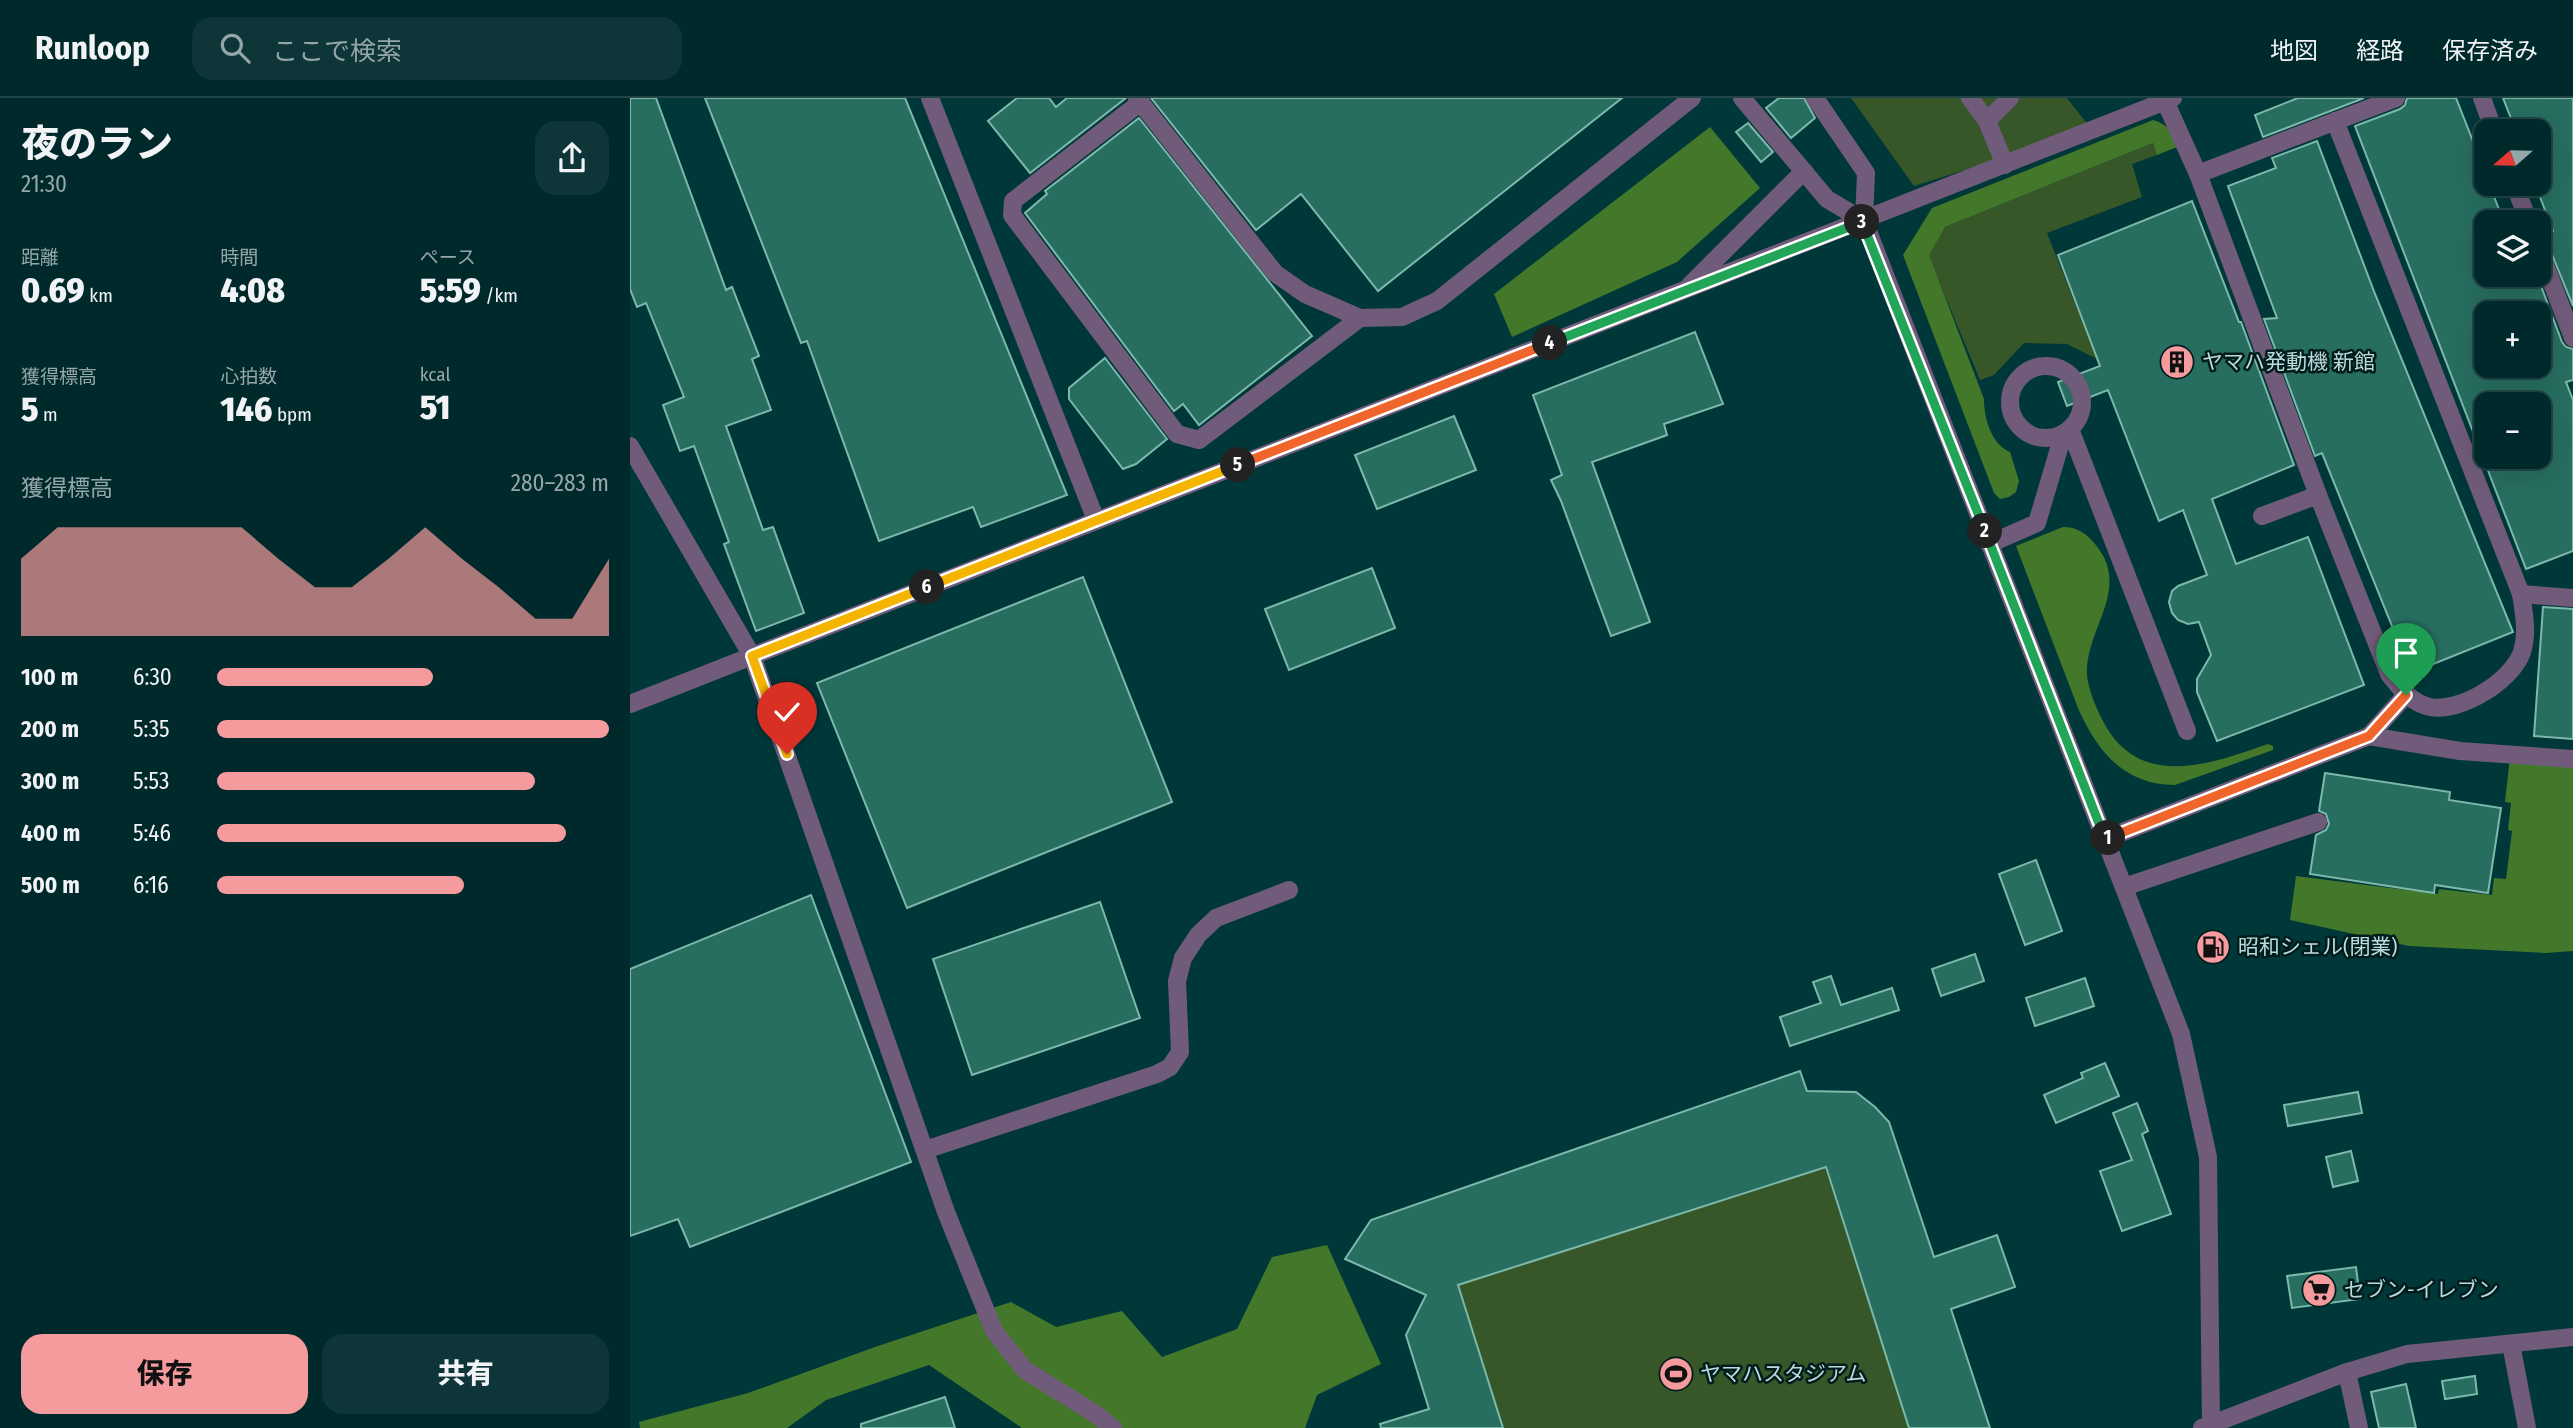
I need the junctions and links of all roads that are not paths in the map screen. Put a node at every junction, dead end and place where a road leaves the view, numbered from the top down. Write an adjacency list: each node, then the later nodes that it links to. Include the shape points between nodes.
1 (930, 98): 25 (street)
2 (1692, 98): 20 (street, via 1437,301 1402,317)
3 (1742, 98): 15 (street)
4 (1815, 98): 17 (street, via 1866,173)
5 (1970, 98): 12 (street)
6 (2010, 98): 12 (street)
7 (2396, 98): 13 (street)
8 (2482, 98): 11 (street)
9 (2169, 99): 14 (street); 16 (street)
10 (1139, 100): 20 (street, via 1275,272 1305,294); 20 (street, via 1013,201 1012,215 1177,434 1199,440)
11 (2490, 119)
12 (1987, 121): 14 (street)
13 (2335, 121): 16 (street); 27 (street)
14 (2005, 165): 17 (street)
15 (1804, 171): 17 (street, via 1827,199); 19 (street)
16 (2198, 174): 23 (street)
17 (1864, 221): 19 (street); 26 (street)
18 (2551, 280): 21 (street)
19 (1685, 290): 25 (street)
20 (1360, 318)
21 (2573, 338)
22 (630, 446): 29 (street)
23 (2318, 495): 24 (street); 30 (street, via 2389,674)
24 (2262, 516)
25 (1096, 520): 29 (street)
26 (1989, 544): 32 (street, via 2037,523 2066,432); 36 (street)
27 (2521, 594): 28 (street); 30 (street, via 2526,634 2521,655 2501,681 2455,705 2430,707)
28 (2573, 598)
29 (752, 656): 31 (street); 39 (street)
30 (2406, 695): 33 (street)
31 (630, 704)
32 (2187, 731)
33 (2369, 736): 34 (street, via 2460,751); 36 (street)
34 (2573, 759)
35 (2318, 822): 37 (street)
36 (2105, 839): 37 (street)
37 (2124, 887): 43 (street, via 2181,1034 2208,1157)
38 (1289, 890): 39 (street, via 1216,918 1198,935 1183,958 1177,981 1180,1052 1170,1067)
39 (925, 1150): 44 (street, via 994,1331 1025,1370)
40 (2573, 1337): 41 (street)
41 (2511, 1344): 42 (street, via 2407,1354); 46 (street)
42 (2347, 1373): 43 (street); 45 (street)
43 (2208, 1427)
44 (1113, 1428)
45 (2359, 1428)
46 (2527, 1428)

